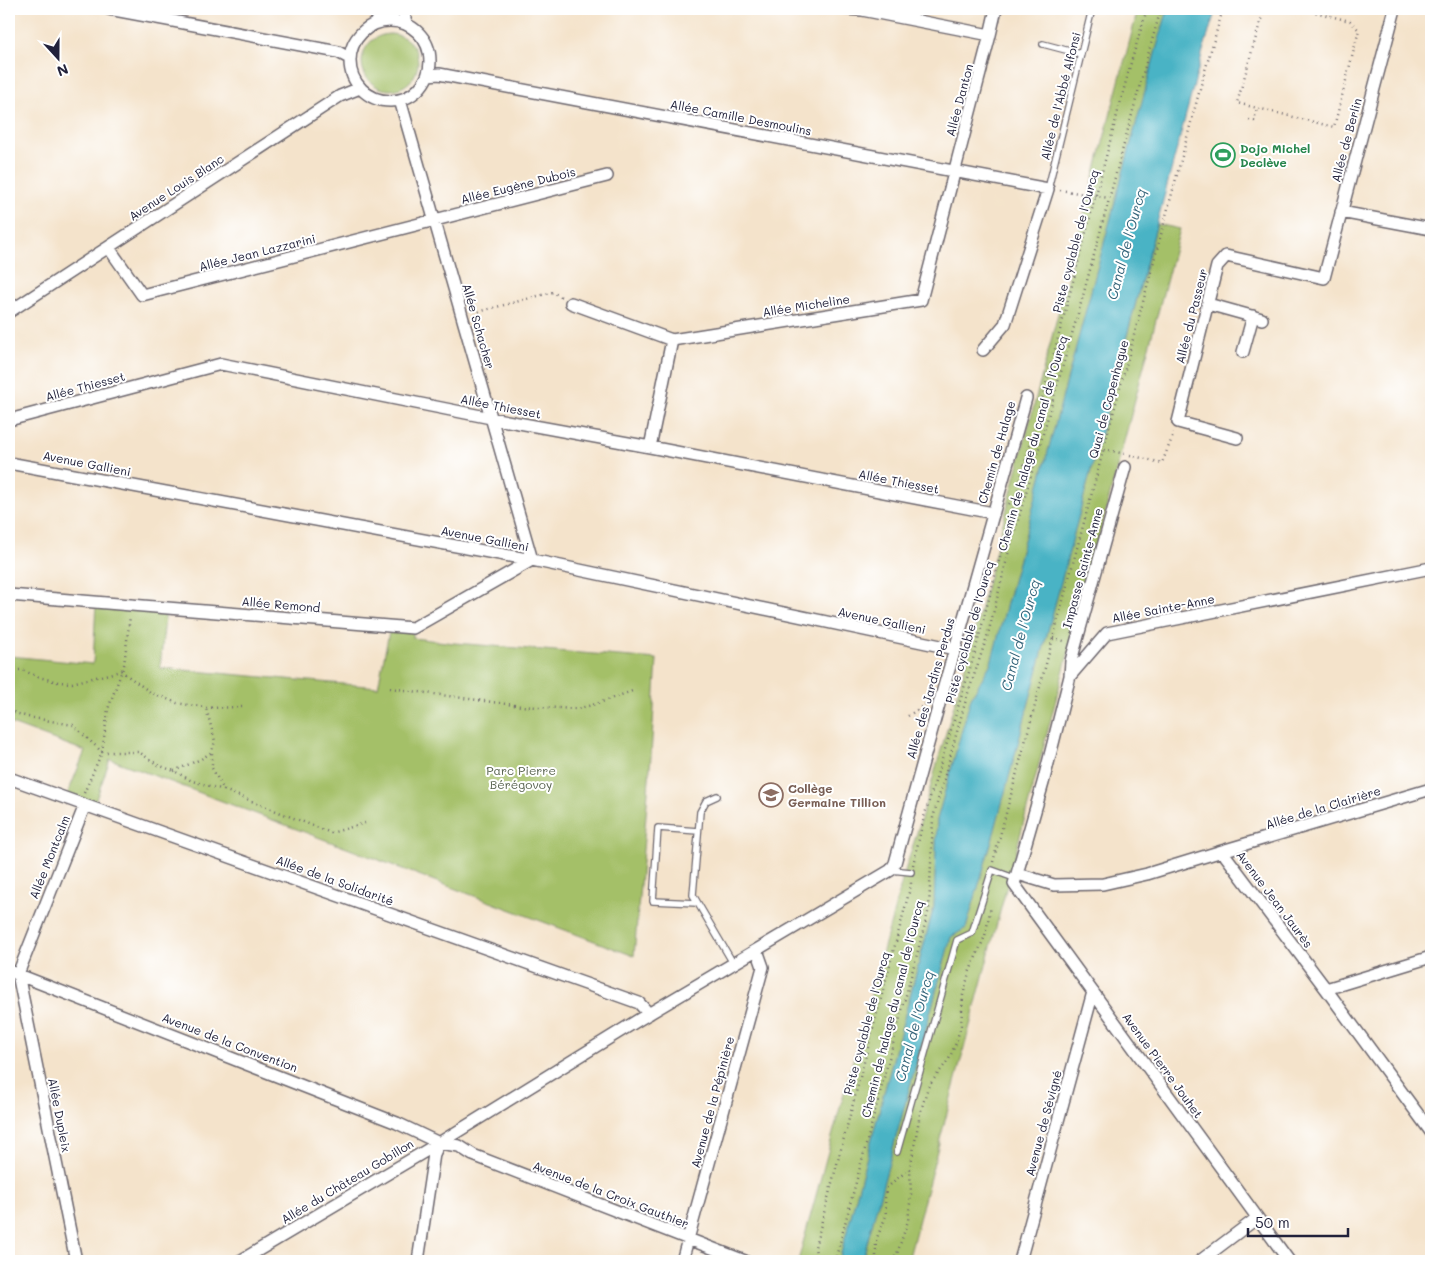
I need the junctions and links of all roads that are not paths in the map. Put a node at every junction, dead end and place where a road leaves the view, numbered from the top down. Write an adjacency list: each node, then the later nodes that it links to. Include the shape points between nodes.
1 (109, 9): 13 (street, via 338,52)
2 (373, 9): 8 (street)
3 (403, 9): 9 (street)
4 (845, 9): 10 (street)
5 (996, 9): 10 (street, Allée Danton)
6 (1092, 9): 12 (lane, Allée de l'Abbé Alfonsi)
7 (1395, 9): 20 (street, Allée de Berlin)
8 (381, 21): 9 (street); 13 (street, via 359,34)
9 (406, 24): 14 (street, via 416,30 427,45)
10 (990, 35): 17 (street, Allée Danton)
11 (1043, 44): 12 (lane)
12 (1081, 54): 19 (lane, Allée de l'Abbé Alfonsi)
13 (349, 58): 15 (street, via 350,69)
14 (428, 75): 16 (street, via 418,89); 17 (street, Allée Camille Desmoulins, via 439,74)
15 (360, 88): 16 (street, via 378,100); 23 (street, Avenue Louis Blanc, via 340,96)
16 (400, 100): 21 (street, Allée Schacher)
17 (955, 172): 19 (street, Allée Camille Desmoulins); 28 (street, Allée Micheline, via 921,300)
18 (607, 176): 21 (street, Allée Eugène Dubois)
19 (1048, 189): 29 (street, via 1005,324)
20 (1341, 212): 22 (street); 24 (street, Allée de Berlin)
21 (434, 221): 23 (street, Allée Jean Lazzarini, via 142,295); 32 (street, Allée Schacher)
22 (1431, 229)
23 (109, 248): 27 (street, Avenue Louis Blanc)
24 (1324, 278): 26 (street, Allée du Passeur, via 1226,256 1217,266)
25 (571, 303): 28 (street)
26 (1208, 304): 30 (street, via 1257,317); 34 (street, Allée du Passeur, via 1178,422)
27 (9, 312)
28 (672, 340): 35 (street)
29 (983, 350)
30 (1243, 352)
31 (1026, 398): 38 (street, Chemin de Halage)
32 (490, 418): 33 (street, Allée Thiesset, via 222,364); 35 (street, Allée Thiesset); 39 (street, Allée Schacher)
33 (9, 420)
34 (1237, 438)
35 (650, 447): 38 (street, Allée Thiesset)
36 (9, 462): 39 (street, Avenue Gallieni)
37 (1124, 467): 43 (street, Impasse Sainte-Anne, via 1071,661)
38 (993, 513): 42 (street, Allée des Jardins Perdus)
39 (532, 560): 41 (street, Allée Remond, via 413,628); 42 (street, Avenue Gallieni)
40 (1431, 568): 43 (street, Allée Sainte-Anne, via 1107,633)
41 (9, 595)
42 (955, 649): 50 (street, Allée des Jardins Perdus)
43 (1070, 676): 52 (street, Allée Sainte-Anne)
44 (9, 778): 47 (street, Allée de la Solidarité)
45 (1431, 789): 49 (street, Allée de la Clairière)
46 (717, 796): 48 (lane, via 706,801 700,812)
47 (82, 804): 57 (street, Allée Montcalm); 60 (street, Allée de la Solidarité, via 639,1003)
48 (698, 831): 53 (lane, via 693,895); 53 (lane, via 658,828 654,901)
49 (1222, 851): 52 (street, Avenue Jean Jaurès, via 1103,884 1054,885); 58 (street, Avenue Jean Jaurès)
50 (891, 870): 51 (lane); 54 (street, Allée du Château Gobillon)
51 (911, 872)
52 (1016, 879): 59 (street, Avenue Pierre Jouhet); 65 (lane, via 992,870 972,933 957,940)
53 (697, 903): 56 (lane)
54 (757, 950): 56 (street, Allée du Château Gobillon); 67 (street, Avenue de la Pépinière, via 763,967)
55 (1431, 957): 58 (street)
56 (733, 964): 60 (street, Allée du Château Gobillon)
57 (13, 972): 63 (street, Avenue de la Convention, via 397,1123); 69 (street, Allée Dupleix)
58 (1326, 989): 62 (street, Avenue Jean Jaurès)
59 (1093, 992): 66 (street, Avenue Pierre Jouhet); 74 (street, Avenue de Sévigné)
60 (649, 1014): 61 (street, Allée du Château Gobillon)
61 (468, 1125): 63 (street, Allée du Château Gobillon); 64 (street, via 464,1141)
62 (1431, 1132)
63 (439, 1143): 64 (street, Avenue de la Croix Gauthier); 68 (street, Allée du Château Gobillon); 71 (street, via 434,1154)
64 (468, 1151): 67 (street, Avenue de la Croix Gauthier)
65 (897, 1152)
66 (1257, 1218): 75 (street); 76 (street, Avenue Pierre Jouhet)
67 (688, 1239): 72 (street, Avenue de la Pépinière); 73 (street, Avenue de la Croix Gauthier)
68 (258, 1256): 70 (street, Allée du Château Gobillon)
69 (76, 1261)
70 (240, 1261)
71 (418, 1261)
72 (682, 1261)
73 (745, 1261)
74 (1020, 1261)
75 (1200, 1261)
76 (1289, 1261)

